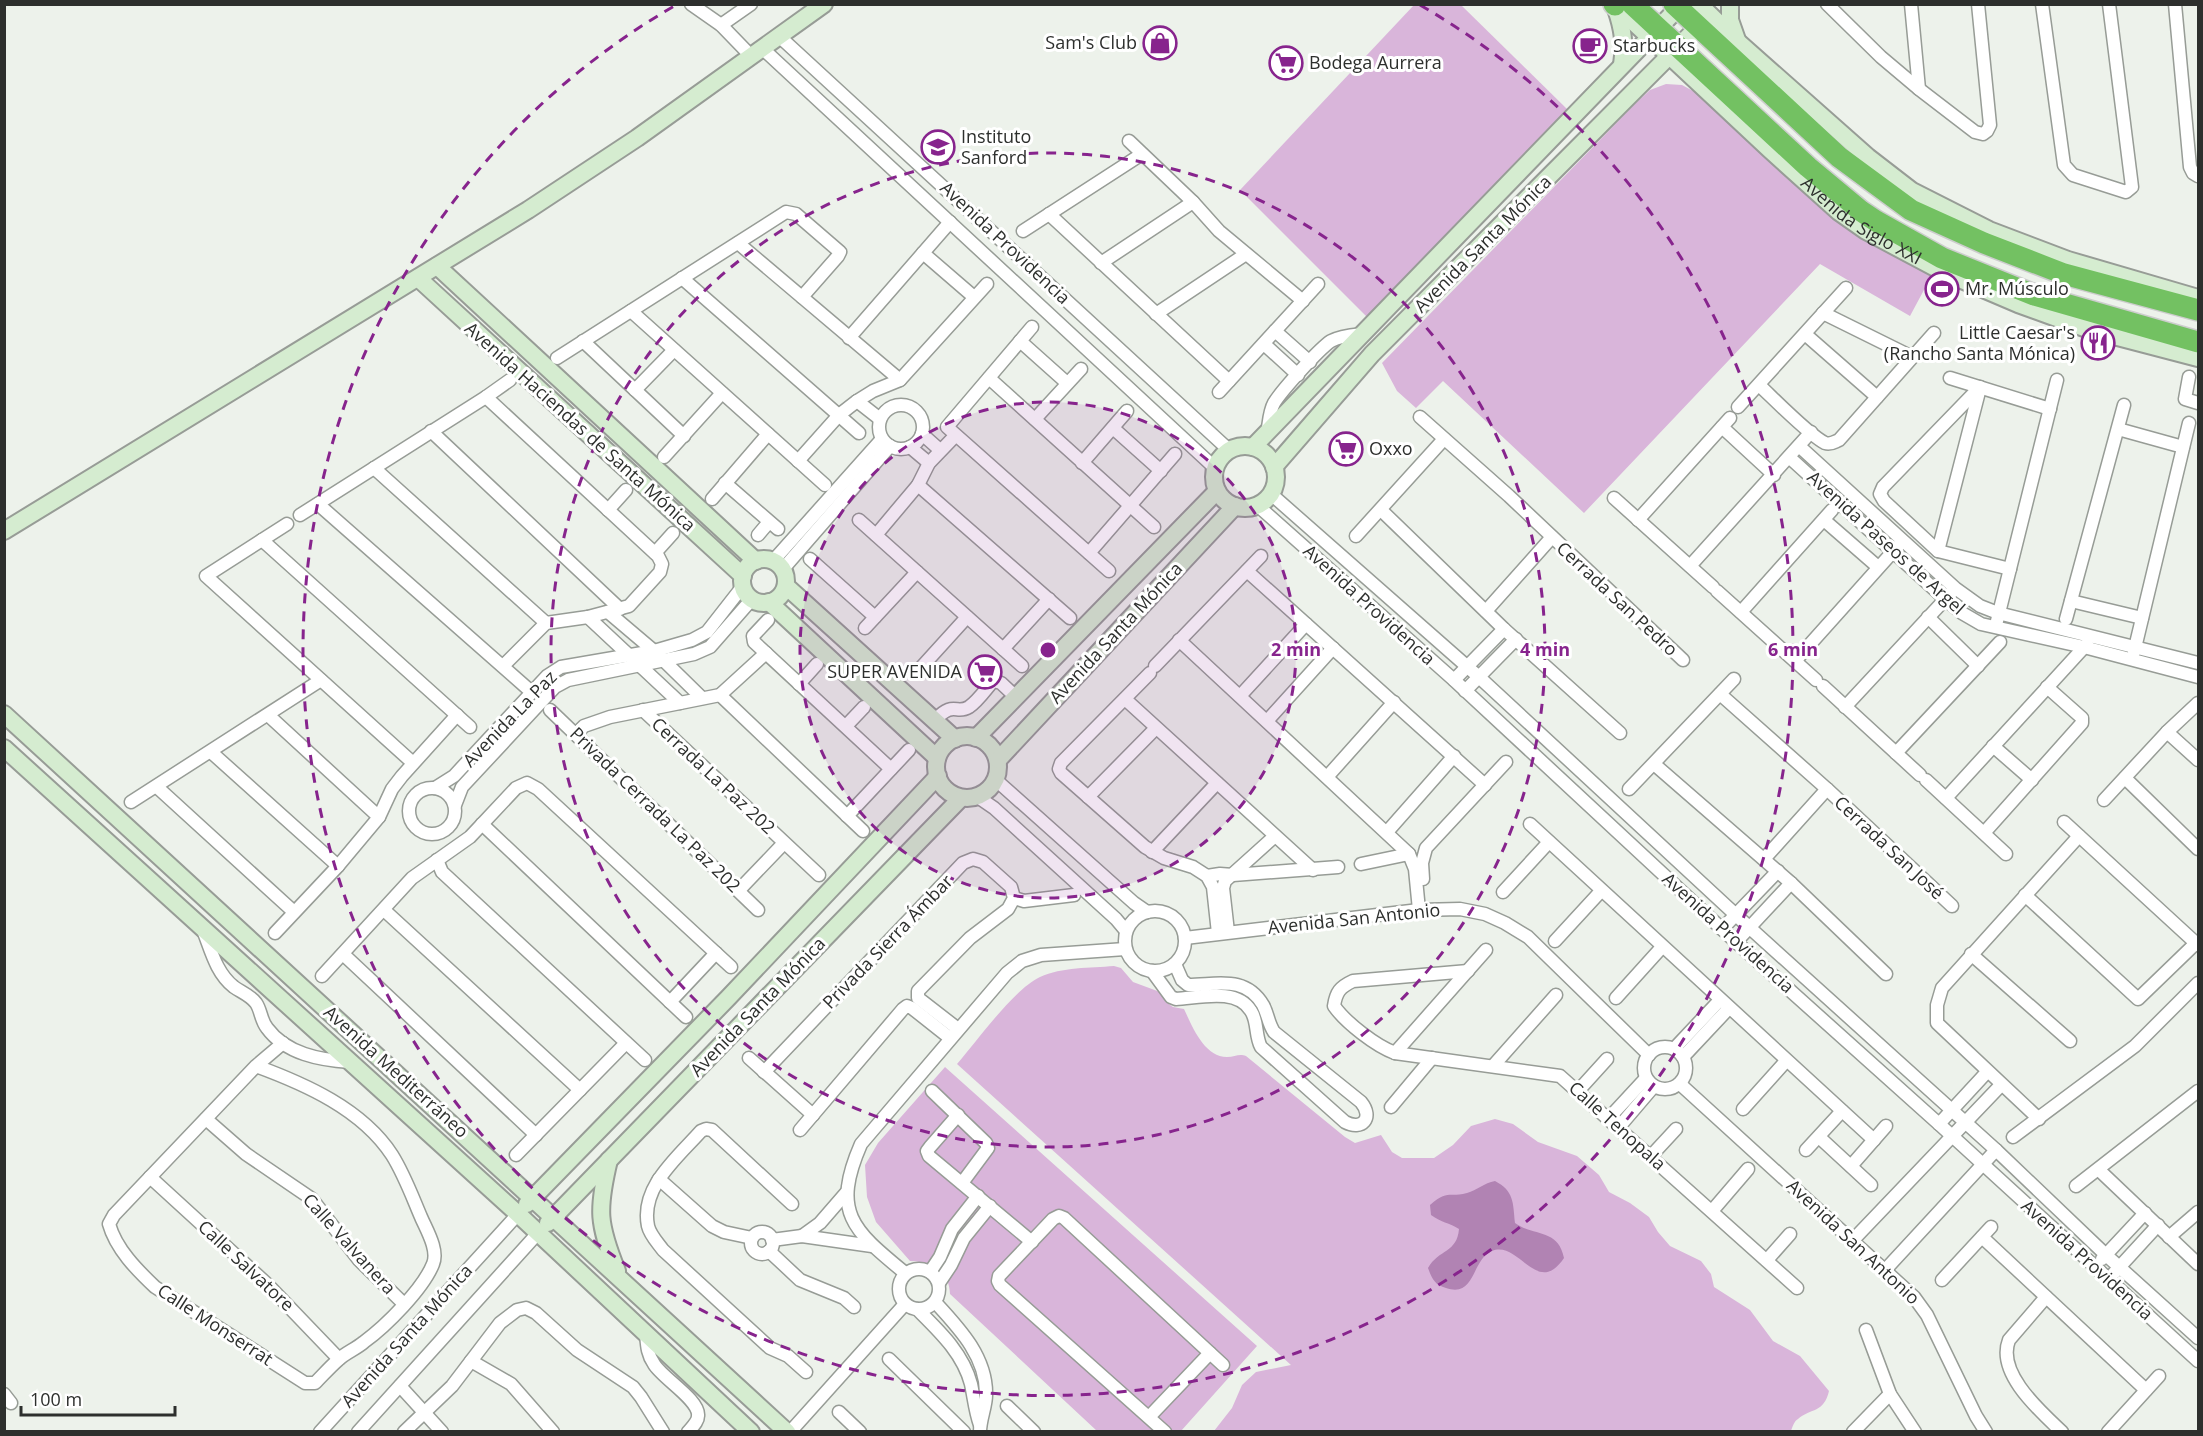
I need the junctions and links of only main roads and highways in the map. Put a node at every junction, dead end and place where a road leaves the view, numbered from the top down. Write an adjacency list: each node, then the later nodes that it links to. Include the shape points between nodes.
1 (1632, 4): 5 (highway, Avenida Siglo XXI, via 1653,33 1808,167 1857,217 1942,258 2034,295)
2 (1678, 6): 3 (highway, Avenida Siglo XXI)
3 (1703, 16): 4 (highway, Avenida Siglo XXI, via 1779,90 1839,157 1911,210 2066,267)
4 (2199, 310)
5 (2191, 348)

